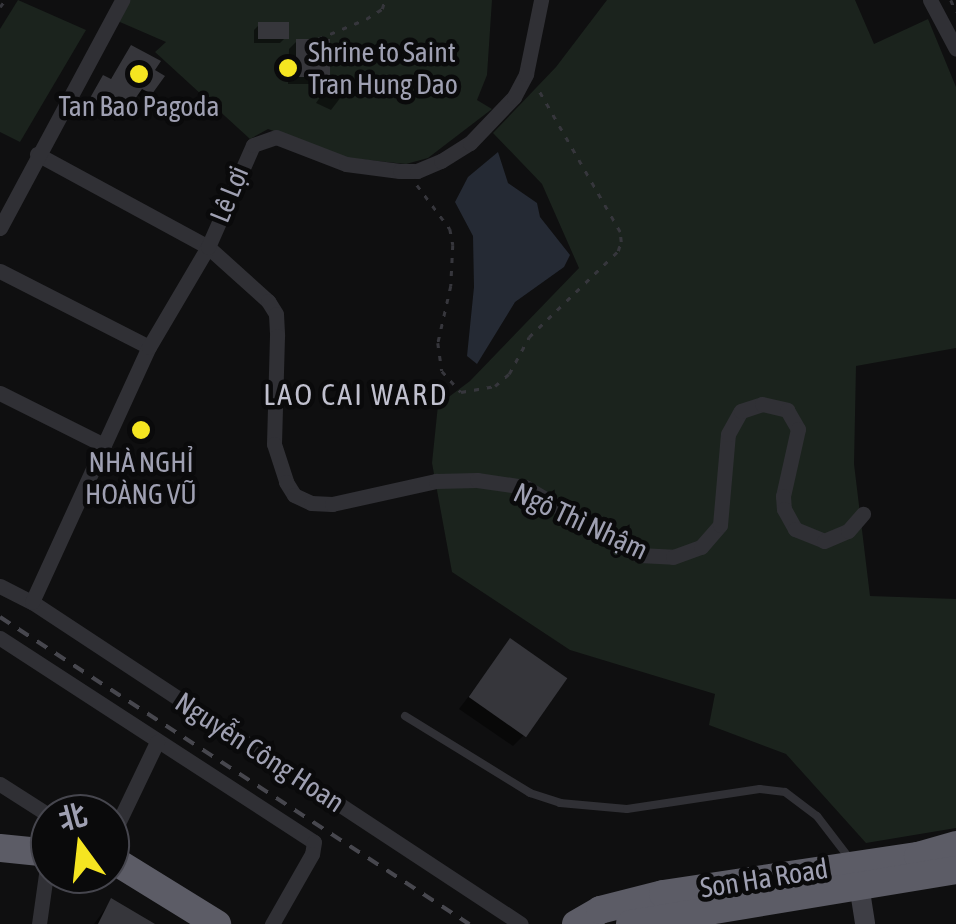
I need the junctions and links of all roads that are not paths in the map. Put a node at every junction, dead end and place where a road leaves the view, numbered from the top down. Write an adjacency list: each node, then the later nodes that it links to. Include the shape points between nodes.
1 (122, 0): 5 (street)
2 (541, 0): 7 (street, Lê Lợi, via 526,74 500,116 470,144 417,171 400,172 346,164 264,138 245,154)
3 (930, 0): 4 (street)
4 (956, 49)
5 (37, 154): 6 (street); 7 (street, Ngô Thì Nhậm)
6 (0, 228)
7 (208, 247): 9 (street, Lê Lợi); 12 (street, Ngô Thì Nhậm, via 276,314 274,444 286,482 310,503 477,480 525,488 639,555 673,557 702,547 720,526 728,434 741,411 762,404 787,410 798,429 783,496 796,529 824,542)
8 (0, 271): 9 (street)
9 (149, 347): 11 (street, Lê Lợi)
10 (0, 393): 11 (street)
11 (104, 445): 14 (street, Lê Lợi)
12 (864, 514)
13 (0, 586): 14 (street, Nguyễn Công Hoan)
14 (32, 602): 28 (street, Nguyễn Công Hoan)
15 (0, 639): 17 (street, Nguyễn Công Hoan)
16 (405, 716): 26 (lane, via 530,793 560,803 627,809 760,789 785,792 842,842)
17 (157, 742): 19 (street); 31 (street, Nguyễn Công Hoan, via 314,842)
18 (0, 784): 20 (street)
19 (130, 798)
20 (30, 803)
21 (956, 845): 26 (highway, Son Ha Road)
22 (0, 848): 23 (highway)
23 (30, 852)
24 (130, 870): 30 (highway)
25 (956, 870): 26 (highway, Son Ha Road)
26 (856, 875): 32 (highway, Son Ha Road, via 662,894 600,910); 33 (highway, Son Ha Road); 34 (street)
27 (43, 894): 29 (street)
28 (519, 923)
29 (38, 924)
30 (217, 924)
31 (272, 924)
32 (576, 924)
33 (630, 924)
34 (865, 924)

